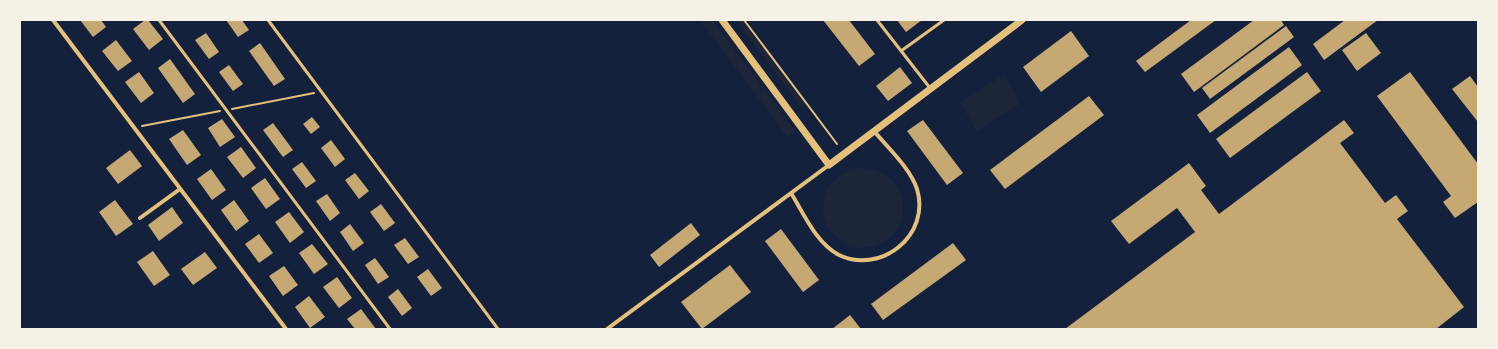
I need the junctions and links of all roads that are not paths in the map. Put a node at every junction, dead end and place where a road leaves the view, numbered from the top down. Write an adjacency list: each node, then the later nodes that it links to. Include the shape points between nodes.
1 (53, 20): 12 (street)
2 (159, 20): 16 (lane)
3 (268, 20): 17 (lane)
4 (722, 20): 11 (street)
5 (877, 20): 8 (lane)
6 (944, 20): 8 (lane)
7 (1022, 20): 9 (street)
8 (901, 51): 9 (lane)
9 (930, 88): 10 (street)
10 (874, 131): 11 (street); 13 (street, via 909,174 917,191 919,210 915,224 909,237 895,251 868,260 840,255 818,236)
11 (829, 165): 13 (street)
12 (180, 189): 14 (street); 15 (street)
13 (791, 193): 18 (street)
14 (140, 218)
15 (286, 329)
16 (390, 329)
17 (498, 329)
18 (607, 329)

